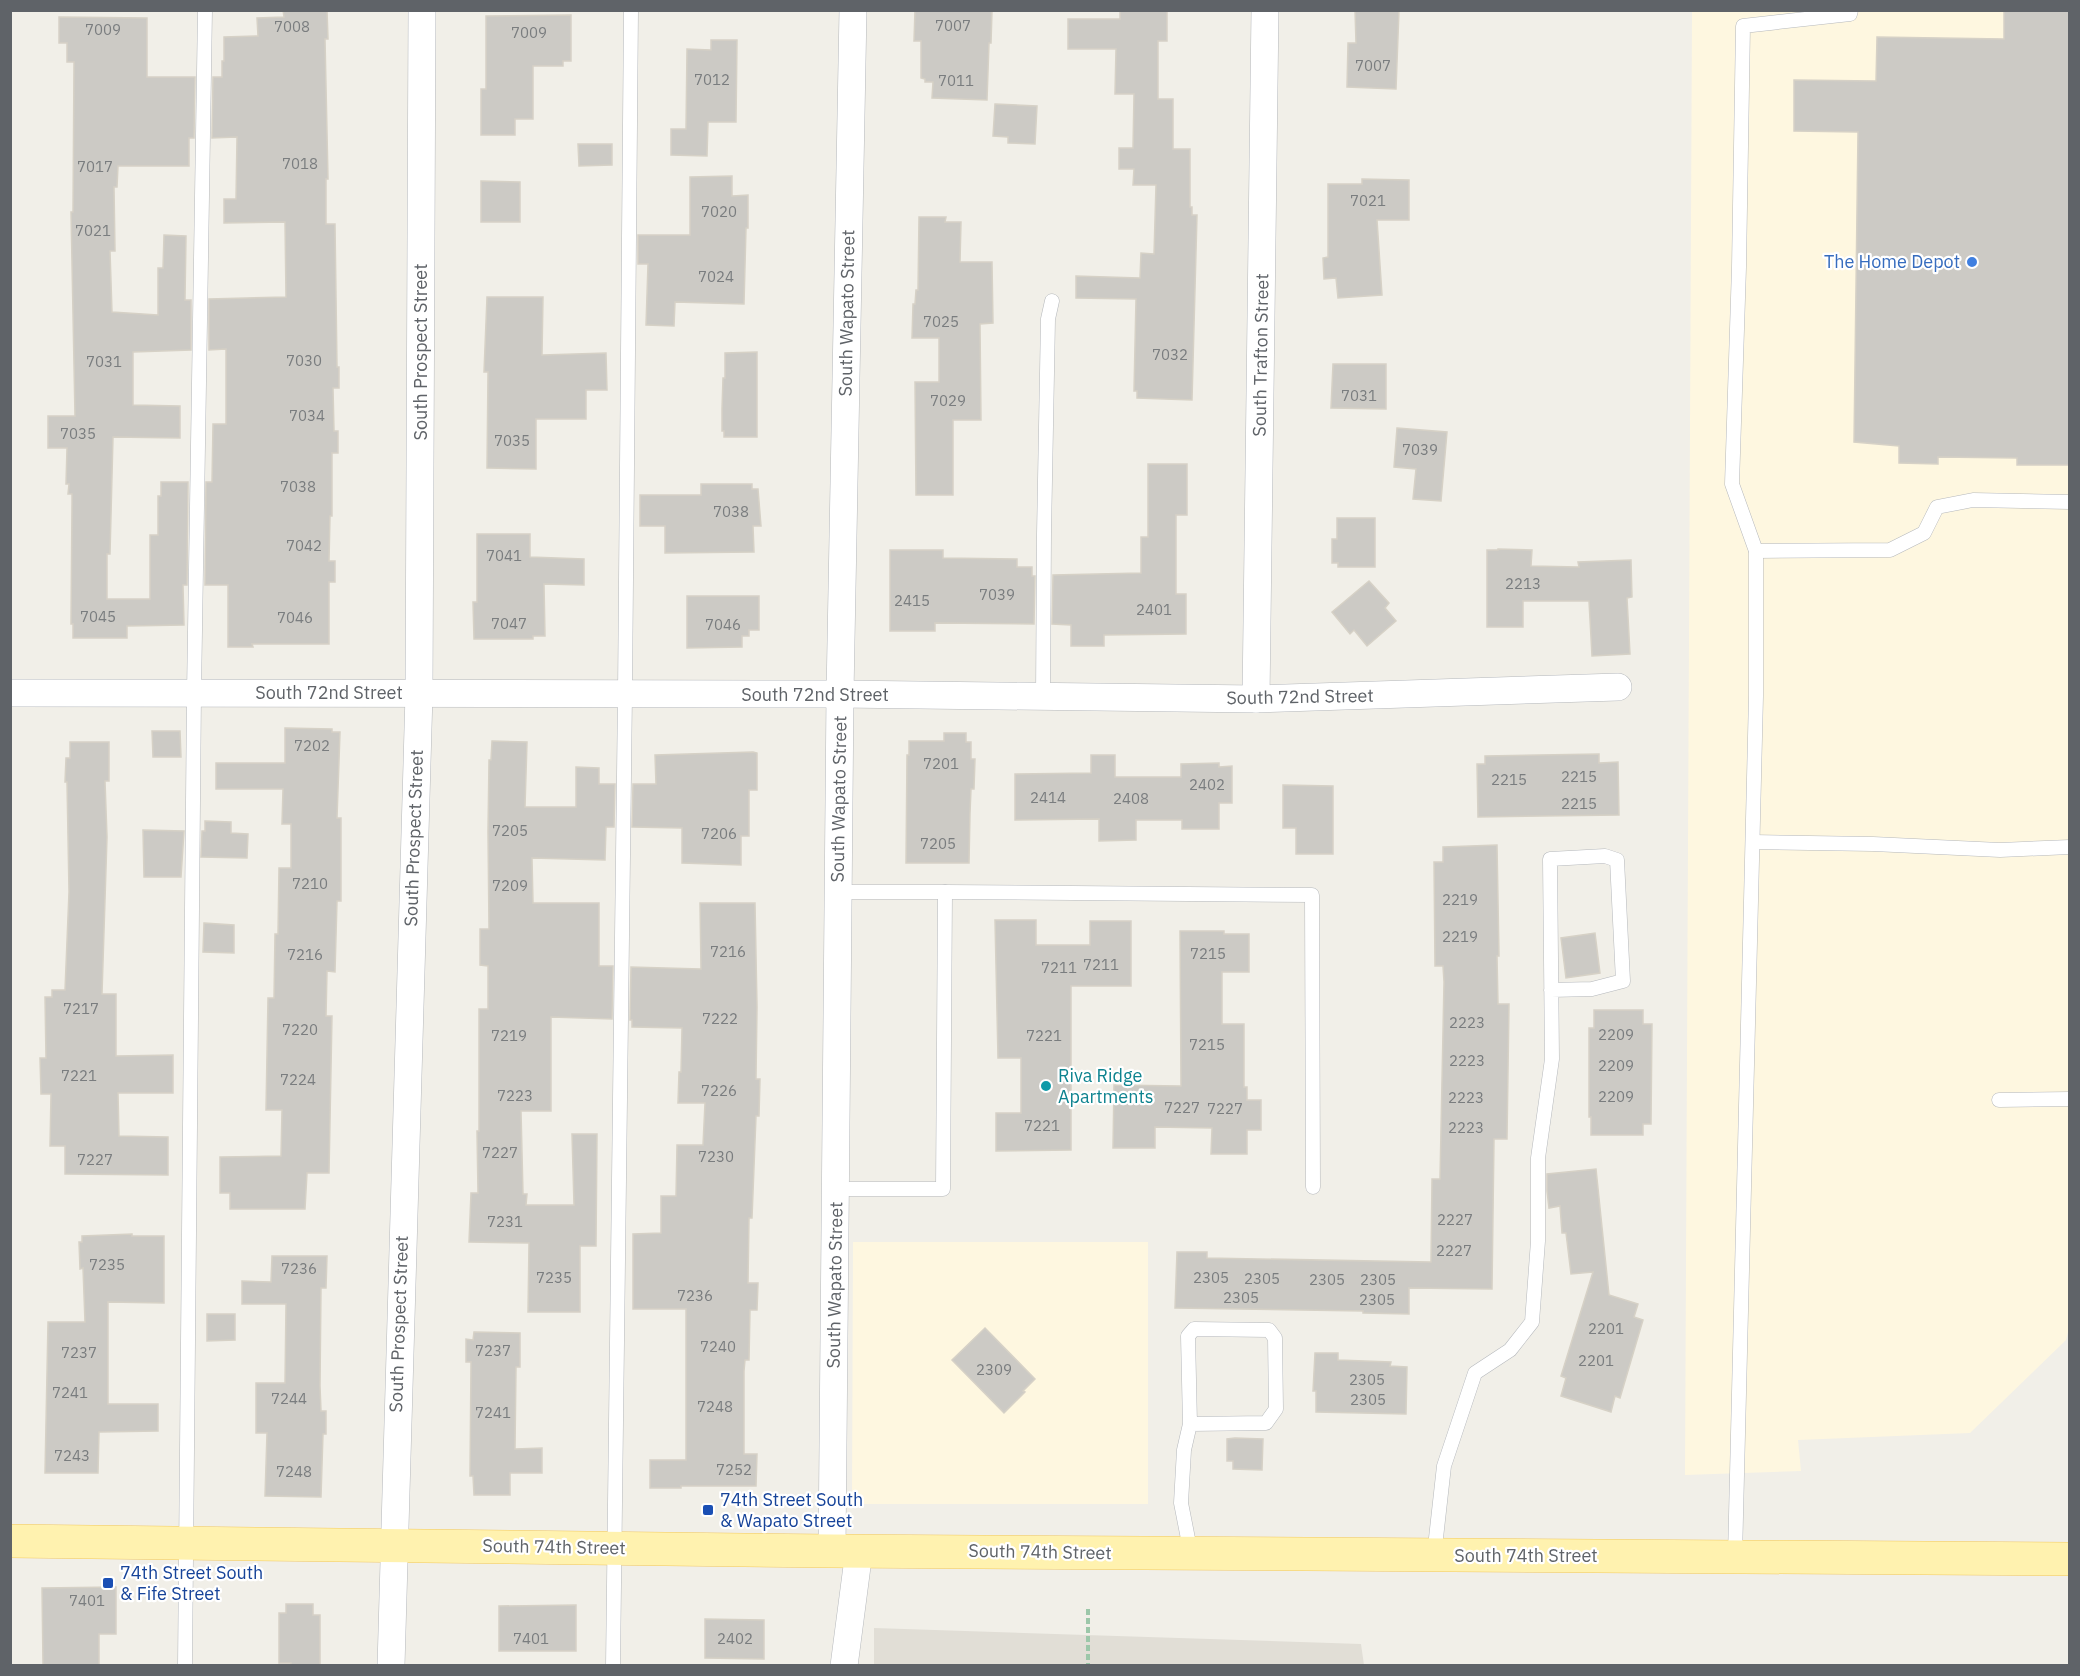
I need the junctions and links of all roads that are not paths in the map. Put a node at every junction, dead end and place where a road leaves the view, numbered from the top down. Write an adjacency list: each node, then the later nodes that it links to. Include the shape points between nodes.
1 (205, 10): 12 (lane)
2 (423, 10): 13 (street, South Prospect Street)
3 (631, 10): 14 (lane)
4 (853, 10): 15 (street, South Wapato Street)
5 (1265, 10): 17 (street, South Trafton Street)
6 (1851, 10): 9 (lane, via 1850,14 1743,26 1732,484)
7 (1052, 301): 16 (lane, via 1048,319)
8 (2070, 502): 9 (lane, via 1973,500 1937,507 1924,533 1890,550)
9 (1756, 551): 18 (lane)
10 (1618, 687): 17 (street, South 72nd Street)
11 (10, 693): 12 (street, South 72nd Street)
12 (194, 693): 13 (street, South 72nd Street); 29 (lane)
13 (419, 694): 14 (street, South 72nd Street); 30 (street, South Prospect Street)
14 (625, 694): 15 (street, South 72nd Street); 31 (lane)
15 (840, 694): 16 (street, South 72nd Street); 20 (street, South Wapato Street)
16 (1043, 697): 17 (street, South 72nd Street)
17 (1256, 699)
18 (1752, 842): 19 (lane, via 2000,850); 35 (lane)
19 (2070, 847)
20 (838, 892): 21 (lane); 26 (street, South Wapato Street)
21 (945, 892): 25 (lane, via 1312,895); 26 (lane, via 944,1189)
22 (1551, 990): 22 (lane, via 1550,859 1605,856 1617,860 1623,981 1592,989); 34 (lane, via 1552,1059 1538,1158 1538,1241 1532,1322 1510,1350 1475,1373 1444,1466)
23 (2070, 1099): 24 (lane)
24 (1999, 1100)
25 (1313, 1187)
26 (836, 1189): 32 (street, South Wapato Street)
27 (1190, 1424): 27 (lane, via 1188,1336 1194,1329 1269,1329 1275,1338 1276,1409 1266,1422); 33 (lane, via 1184,1450 1181,1503)
28 (10, 1541): 29 (main road, South 74th Street)
29 (187, 1543): 30 (main road, South 74th Street); 37 (lane)
30 (393, 1545): 31 (main road, South 74th Street); 38 (street, South Prospect Street)
31 (615, 1548): 32 (main road, South 74th Street); 39 (lane)
32 (846, 1551): 33 (main road, South 74th Street); 40 (street, South Wapato Street)
33 (1191, 1554): 34 (main road, South 74th Street)
34 (1434, 1556): 35 (main road, South 74th Street)
35 (1735, 1557): 36 (main road, South 74th Street)
36 (2070, 1559)
37 (185, 1665)
38 (391, 1665)
39 (613, 1665)
40 (844, 1665)

